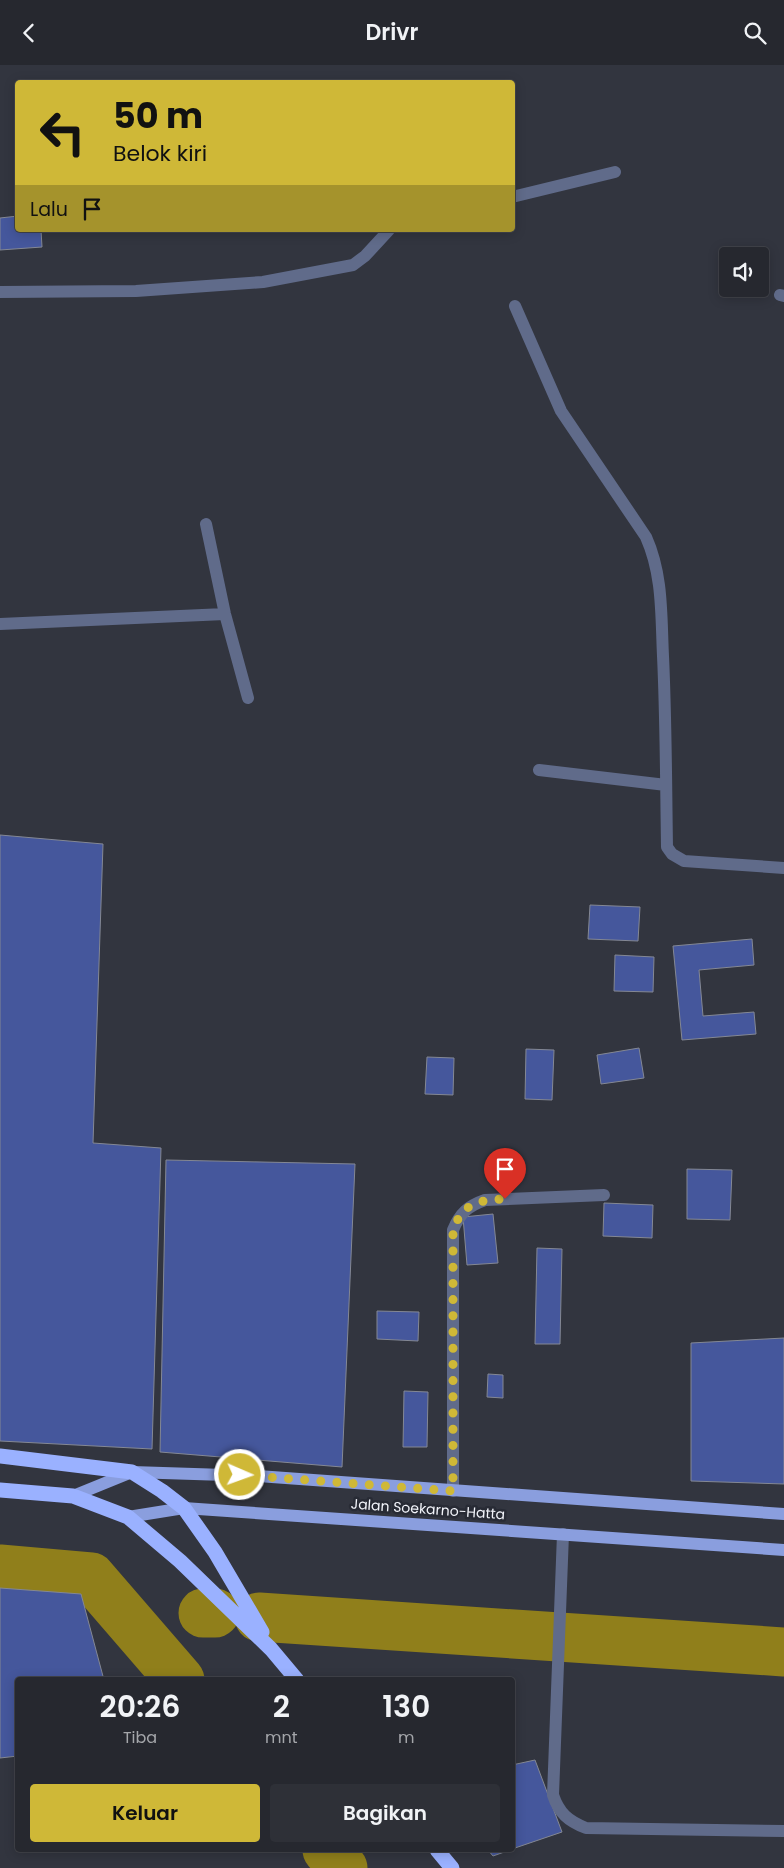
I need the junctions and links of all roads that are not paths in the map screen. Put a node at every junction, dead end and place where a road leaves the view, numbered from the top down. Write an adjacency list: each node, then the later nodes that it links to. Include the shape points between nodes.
1 (614, 172): 2 (street)
2 (515, 196)
3 (387, 232): 4 (street, via 353,265 262,282 136,291)
4 (0, 292)
5 (515, 306): 11 (street, via 561,411 646,537 655,558 660,583)
6 (206, 523): 7 (street)
7 (226, 614): 8 (street); 9 (street)
8 (0, 624)
9 (248, 698)
10 (539, 770): 11 (street)
11 (666, 785): 12 (street, via 667,847 677,859)
12 (784, 868)
13 (604, 1195): 17 (street, via 485,1200 471,1205 458,1217 453,1230)
14 (0, 1456): 15 (highway, Jalan Soekarno-Hatta)
15 (132, 1472): 17 (main road, Jalan Soekarno-Hatta, via 258,1475); 18 (main road, Jalan Soekarno-Hatta); 19 (highway)
16 (0, 1490): 18 (highway, Jalan Soekarno-Hatta)
17 (453, 1491): 20 (main road, Jalan Soekarno-Hatta)
18 (73, 1497): 21 (highway, Jalan Soekarno-Hatta)
19 (184, 1508): 21 (main road, Jalan Soekarno-Hatta); 22 (main road, Jalan Soekarno-Hatta); 24 (highway, via 215,1552)
20 (784, 1514)
21 (128, 1517): 24 (highway, via 180,1561)
22 (563, 1534): 23 (main road, Jalan Soekarno-Hatta); 26 (street, via 553,1795 557,1807 574,1823 586,1828)
23 (784, 1550)
24 (271, 1649): 25 (highway)
25 (294, 1677)
26 (784, 1831)
27 (439, 1852): 28 (highway)
28 (452, 1868)

